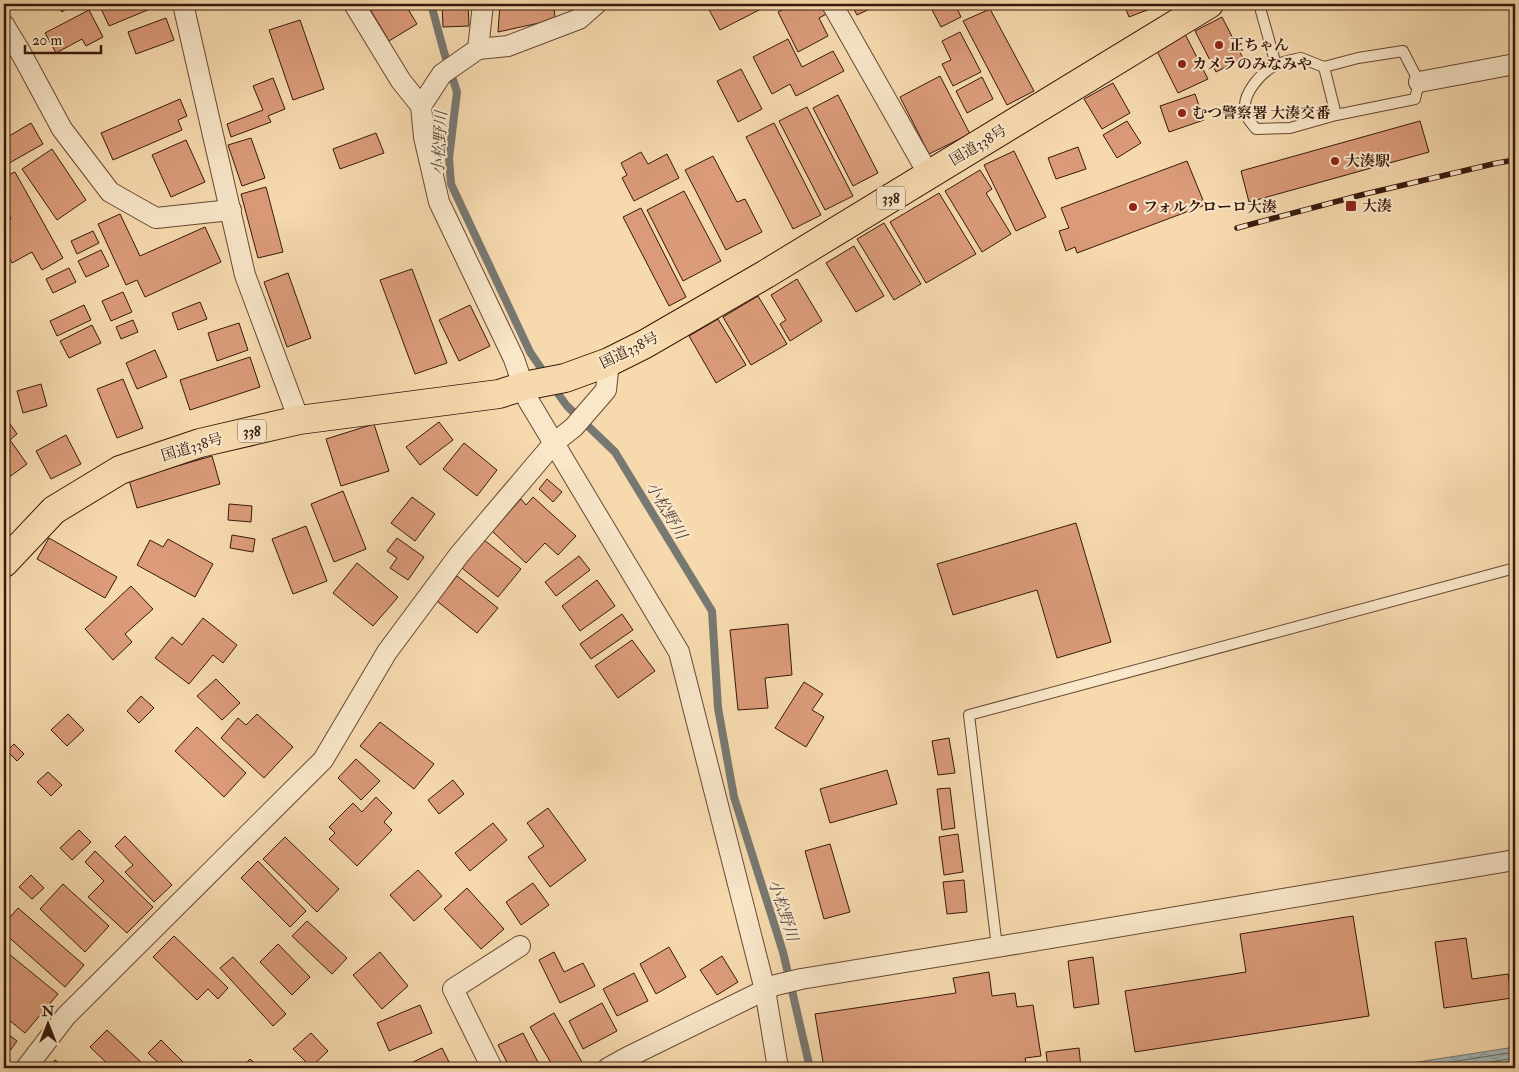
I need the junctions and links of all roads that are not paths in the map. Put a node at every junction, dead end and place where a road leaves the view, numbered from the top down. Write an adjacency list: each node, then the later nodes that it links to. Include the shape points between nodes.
1 (183, 4): 17 (street)
2 (354, 4): 14 (street, via 400,81)
3 (483, 4): 9 (street)
4 (596, 4): 9 (street, via 579,20 508,46)
5 (832, 4): 16 (street)
6 (1209, 4): 16 (highway, 国道338号 / 338)
7 (1259, 4): 11 (lane)
8 (4, 25): 17 (street, via 62,129 110,192 156,218)
9 (478, 49): 14 (street, via 442,74)
10 (1515, 64): 13 (street)
11 (1276, 65): 12 (lane, via 1301,58); 15 (lane, via 1260,75 1247,96 1245,109 1256,130 1290,128)
12 (1324, 67): 13 (lane, via 1403,51); 15 (lane)
13 (1419, 82): 15 (lane, via 1415,99)
14 (421, 106): 19 (street, via 424,137 439,202)
15 (1336, 115)
16 (929, 175): 18 (highway, 国道338号 / 338, via 766,274)
17 (231, 210): 20 (street, via 245,275)
18 (609, 362): 19 (highway, 国道338号 / 338, via 565,378); 21 (street, via 606,390)
19 (529, 385): 20 (highway, 国道338号 / 338, via 499,394); 21 (street, via 528,400)
20 (299, 420): 22 (highway, 国道338号 / 338, via 200,443 120,470 54,510)
21 (554, 443): 27 (street, via 679,652); 28 (street, via 459,555 387,652 323,760 66,1016)
22 (4, 563)
23 (1515, 568): 26 (lane, via 969,715)
24 (1515, 860): 26 (street)
25 (520, 946): 29 (street, via 453,989)
26 (996, 947): 27 (street)
27 (770, 987): 30 (street); 31 (street)
28 (26, 1068)
29 (492, 1068)
30 (608, 1068)
31 (778, 1068)

